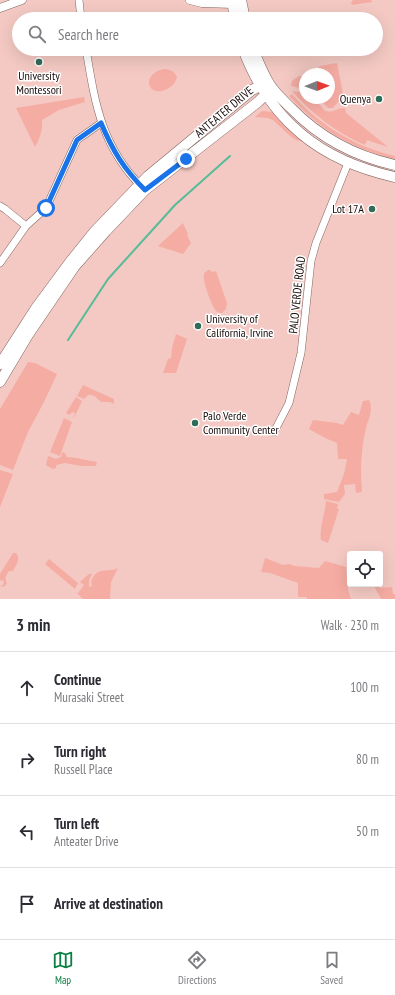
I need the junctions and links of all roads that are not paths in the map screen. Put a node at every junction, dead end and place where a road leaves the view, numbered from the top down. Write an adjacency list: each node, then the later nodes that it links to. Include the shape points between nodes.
1 (22, 0): 5 (street)
2 (79, 0): 6 (street)
3 (190, 0): 4 (street, via 202,3)
4 (235, 1): 7 (main road); 8 (main road)
5 (0, 8)
6 (80, 12)
7 (235, 12)
8 (241, 12)
9 (87, 56): 13 (street, via 95,104)
10 (246, 56): 12 (main road, via 253,75)
11 (255, 56): 12 (main road)
12 (265, 89): 14 (main road, via 290,124 316,145); 15 (main road, via 279,97 327,139 356,154); 17 (main road, ANTEATER DRIVE, via 252,90 148,176)
13 (101, 123): 17 (street, via 113,151); 19 (street, via 77,140 46,208)
14 (348, 163): 16 (main road); 25 (street, PALO VERDE ROAD, via 311,261 301,353 289,403)
15 (395, 165)
16 (395, 177)
17 (143, 187): 21 (main road, ANTEATER DRIVE, via 95,231); 22 (main road, ANTEATER DRIVE, via 75,266)
18 (0, 206): 19 (street)
19 (26, 226): 20 (street)
20 (0, 262)
21 (62, 273): 22 (main road, via 58,284 22,339); 23 (main road, ANTEATER DRIVE)
22 (21, 348): 24 (main road, ANTEATER DRIVE)
23 (0, 364)
24 (0, 382)
25 (274, 432)

